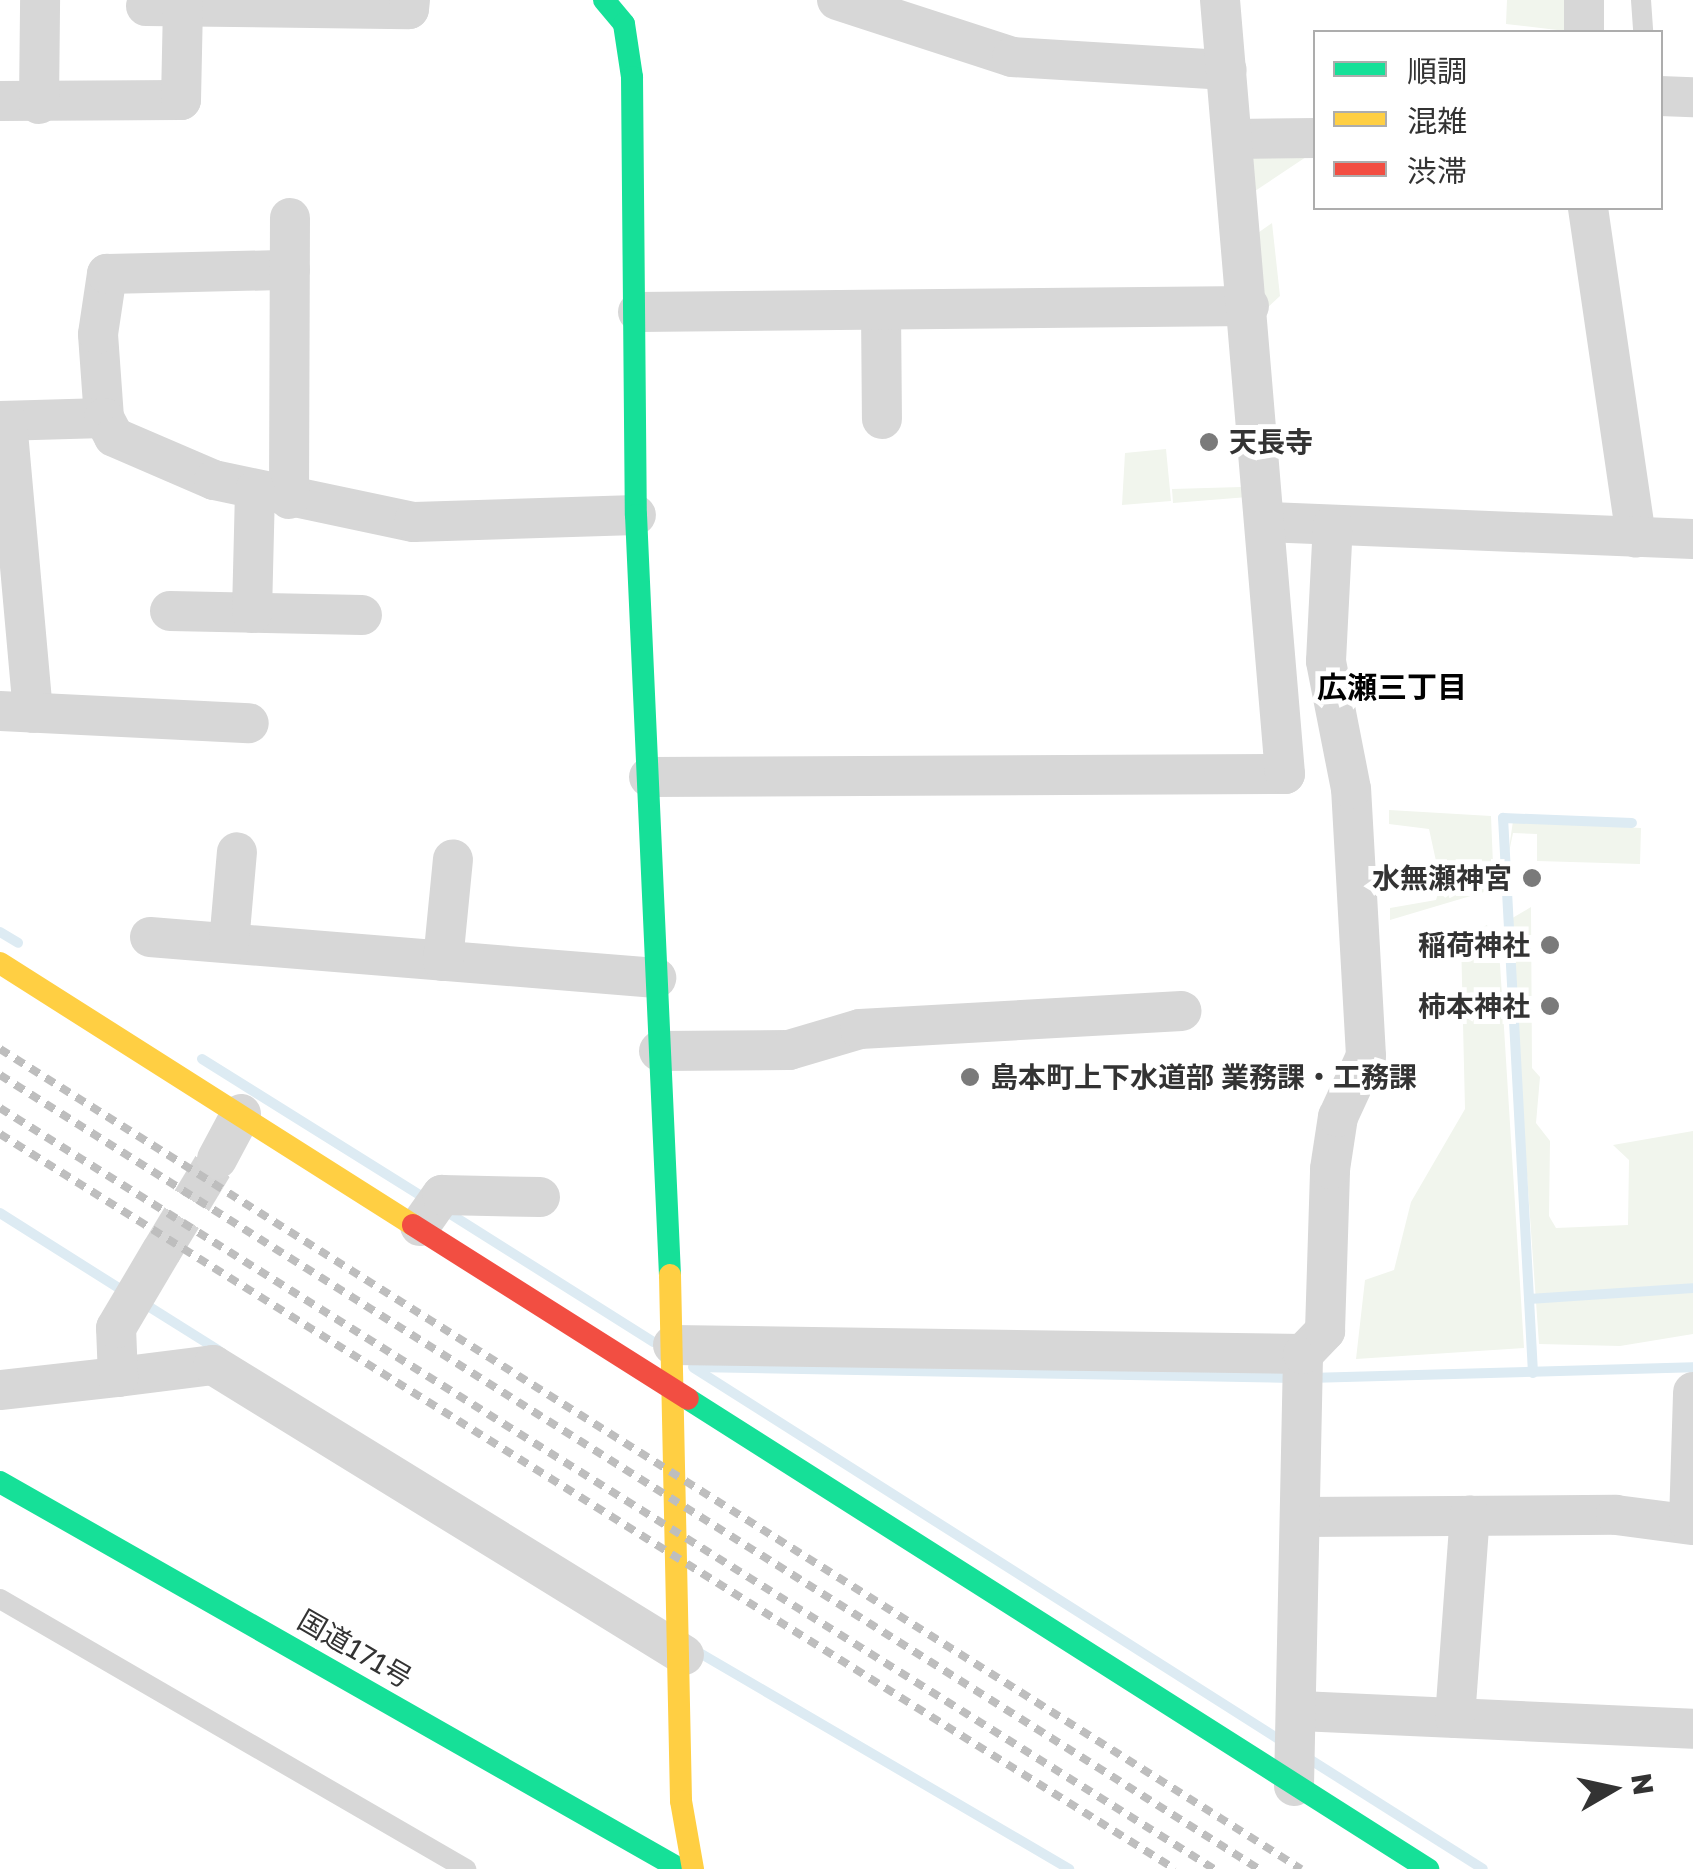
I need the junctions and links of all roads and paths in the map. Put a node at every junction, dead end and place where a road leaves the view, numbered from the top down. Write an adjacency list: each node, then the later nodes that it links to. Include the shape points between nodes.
1 (40, 0): 11 (street)
2 (410, 0): 11 (street, via 410,9 164,6 181,100)
3 (604, 0): 19 (main road, via 630,48)
4 (837, 0): 8 (street, via 1012,57)
5 (1220, 0): 8 (street)
6 (1641, 0): 7 (lane)
7 (1643, 30)
8 (1227, 70): 13 (street)
9 (1663, 96): 10 (street)
10 (1693, 97)
11 (20, 102)
12 (1313, 138): 13 (street)
13 (1234, 140): 17 (street)
14 (1588, 210): 27 (street)
15 (290, 218): 16 (street)
16 (290, 270): 20 (street, via 107,274 98,334); 23 (street)
17 (1249, 306): 18 (street); 25 (street)
18 (882, 310): 19 (street); 21 (street)
19 (638, 312): 24 (main road)
20 (104, 418): 22 (street); 23 (street, via 114,437)
21 (882, 419)
22 (4, 421): 29 (street)
23 (272, 494): 24 (street, via 414,522); 31 (street)
24 (644, 513): 35 (main road)
25 (1267, 522): 26 (street); 35 (street, via 1284,774 804,769)
26 (1333, 525): 27 (street); 51 (street, via 1326,661 1351,789 1366,1056 1338,1117 1330,1169 1325,1331)
27 (1636, 538): 28 (street)
28 (1693, 540)
29 (11, 564): 33 (street)
30 (170, 612): 31 (street)
31 (252, 613): 32 (street)
32 (362, 615)
33 (16, 712): 34 (street)
34 (249, 723)
35 (649, 776): 42 (main road)
36 (237, 852): 39 (street)
37 (453, 859): 40 (street)
38 (150, 937): 39 (street)
39 (229, 943): 40 (street)
40 (443, 961): 42 (street)
41 (0, 963): 45 (main road)
42 (656, 978): 44 (main road)
43 (1181, 1011): 44 (street, via 860,1029 789,1050)
44 (658, 1051): 50 (main road)
45 (241, 1114): 46 (street); 48 (main road)
46 (218, 1160)
47 (540, 1197): 48 (street)
48 (429, 1213): 55 (main road)
49 (161, 1252): 52 (street, via 116,1328)
50 (673, 1345): 51 (street); 55 (main road)
51 (1304, 1354): 57 (street)
52 (118, 1377): 53 (street); 61 (street, via 213,1366)
53 (0, 1390)
54 (1693, 1392): 59 (street)
55 (675, 1396): 61 (main road); 64 (main road)
56 (0, 1482): 66 (main road, 国道171号)
57 (1302, 1516): 58 (street); 64 (street)
58 (1470, 1516): 59 (street); 62 (street)
59 (1691, 1523)
60 (0, 1599): 65 (lane)
61 (684, 1645): 67 (main road, via 681,1801)
62 (1455, 1718): 63 (street); 64 (street)
63 (1693, 1729)
64 (1297, 1750): 68 (main road)
65 (466, 1869)
66 (680, 1869)
67 (693, 1869)
68 (1428, 1869)

